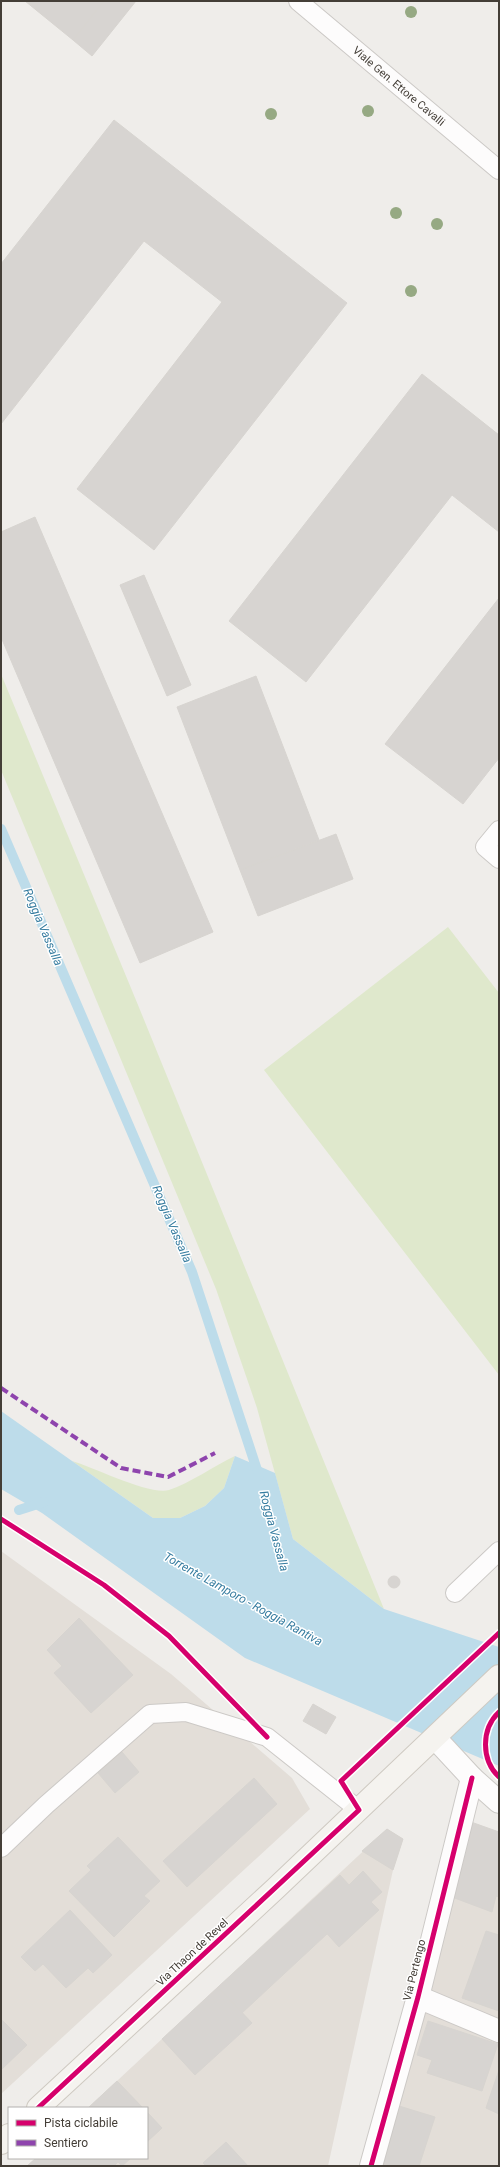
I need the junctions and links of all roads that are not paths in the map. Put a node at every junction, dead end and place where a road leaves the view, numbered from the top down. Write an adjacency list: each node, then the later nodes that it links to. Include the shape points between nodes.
1 (298, 1): 2 (lane, Viale Gen. Ettore Cavalli)
2 (499, 170)
3 (499, 830): 4 (lane, via 485,847)
4 (499, 859)
5 (499, 1551): 6 (lane)
6 (455, 1593)
7 (499, 1676): 8 (main road, Via Thaon de Revel)
8 (440, 1732): 9 (street); 11 (main road, Via Thaon de Revel)
9 (472, 1778): 10 (street); 13 (street, Via Pertengo)
10 (499, 1802)
11 (359, 1810): 12 (lane, via 267,1737 186,1712 150,1714); 15 (main road, Via Thaon de Revel)
12 (1, 1848)
13 (418, 1997): 14 (street); 16 (street, Via Pertengo)
14 (499, 2031)
15 (39, 2107)
16 (371, 2166)

